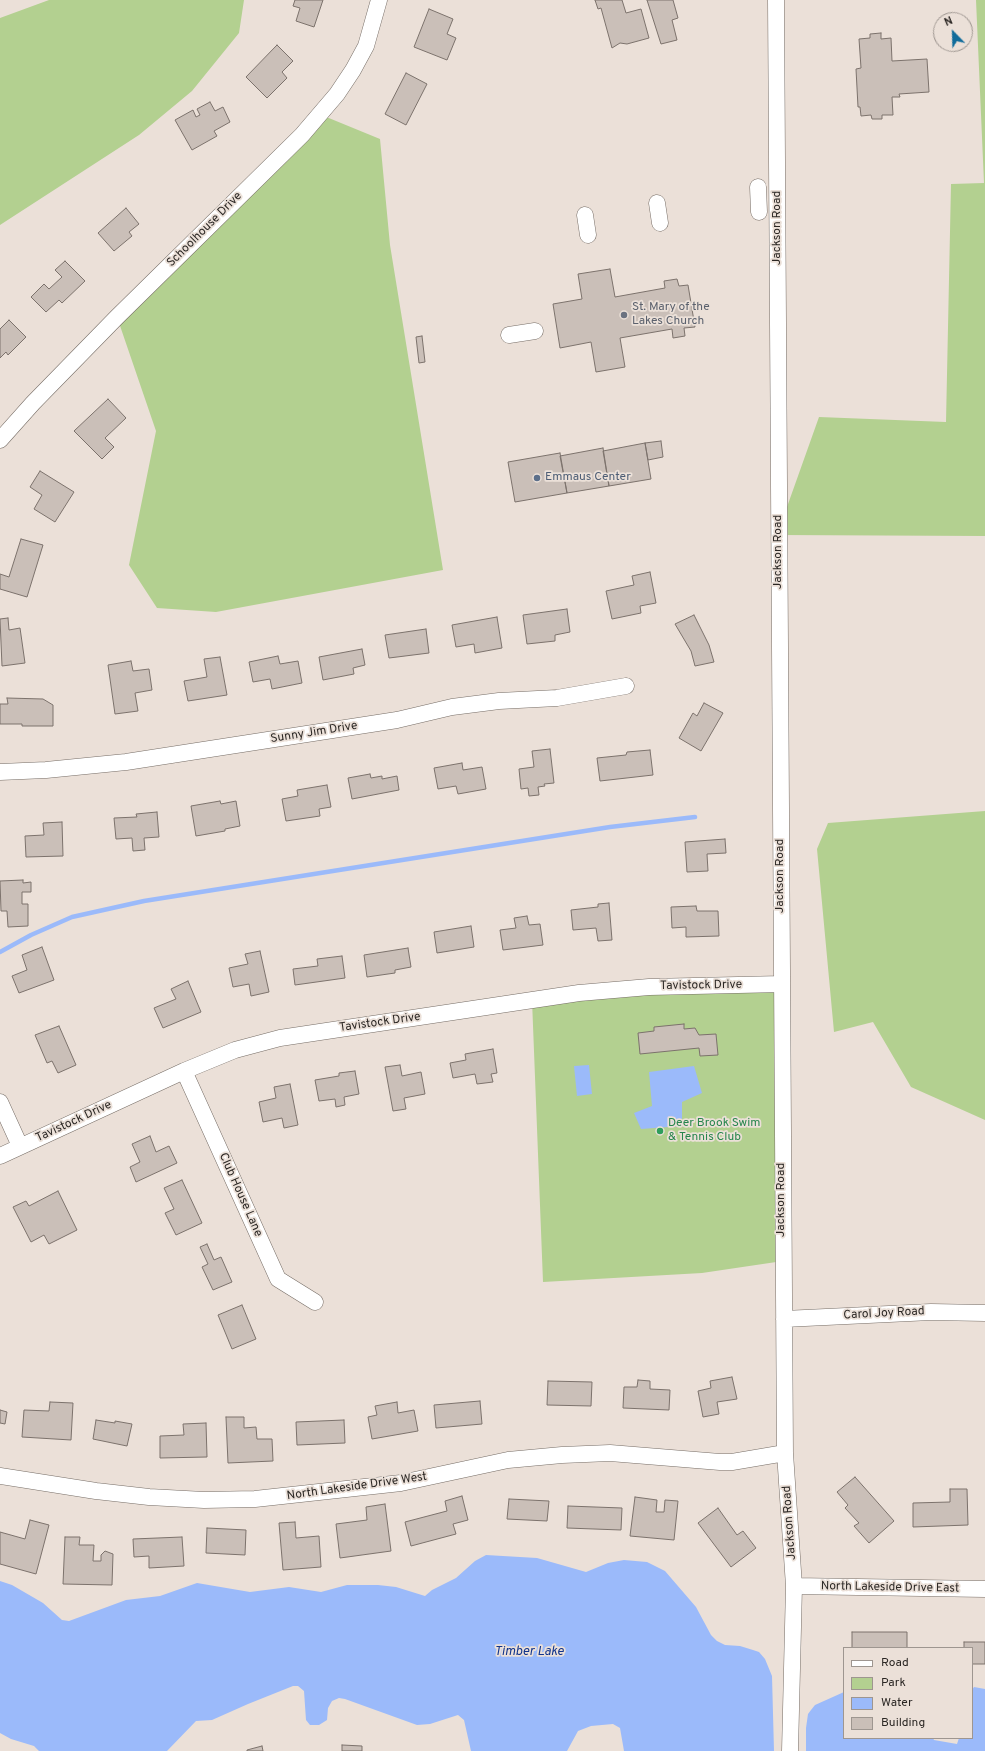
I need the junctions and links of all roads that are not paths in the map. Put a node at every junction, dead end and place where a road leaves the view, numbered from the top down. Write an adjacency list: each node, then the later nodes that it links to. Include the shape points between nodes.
1 (380, 0): 11 (street, Schoolhouse Drive, via 366,46 353,70 337,94 302,135 117,317)
2 (776, 0): 14 (street, Jackson Road)
3 (758, 188): 5 (street)
4 (657, 203): 7 (street)
5 (759, 212)
6 (585, 215): 8 (street)
7 (660, 224)
8 (588, 235)
9 (535, 331): 10 (street)
10 (509, 335)
11 (0, 440)
12 (626, 686): 13 (street, Sunny Jim Drive, via 557,698 452,707 397,720 126,762)
13 (0, 772)
14 (782, 984): 15 (street, Tavistock Drive, via 649,987 579,993 280,1038 235,1050); 21 (street, Jackson Road)
15 (184, 1071): 17 (street, Tavistock Drive); 19 (street, Club House Lane, via 278,1279)
16 (0, 1102): 17 (street)
17 (20, 1146): 18 (street, Tavistock Drive)
18 (0, 1156)
19 (315, 1302)
20 (985, 1313): 21 (street, Carol Joy Road, via 931,1312)
21 (784, 1319): 22 (street, Jackson Road)
22 (785, 1453): 23 (street, North Lakeside Drive West, via 720,1462 582,1453 508,1460 401,1483 255,1499 149,1497); 24 (street, Jackson Road)
23 (0, 1476)
24 (794, 1586): 25 (street, North Lakeside Drive East); 26 (street, Jackson Road)
25 (985, 1589)
26 (790, 1751)

